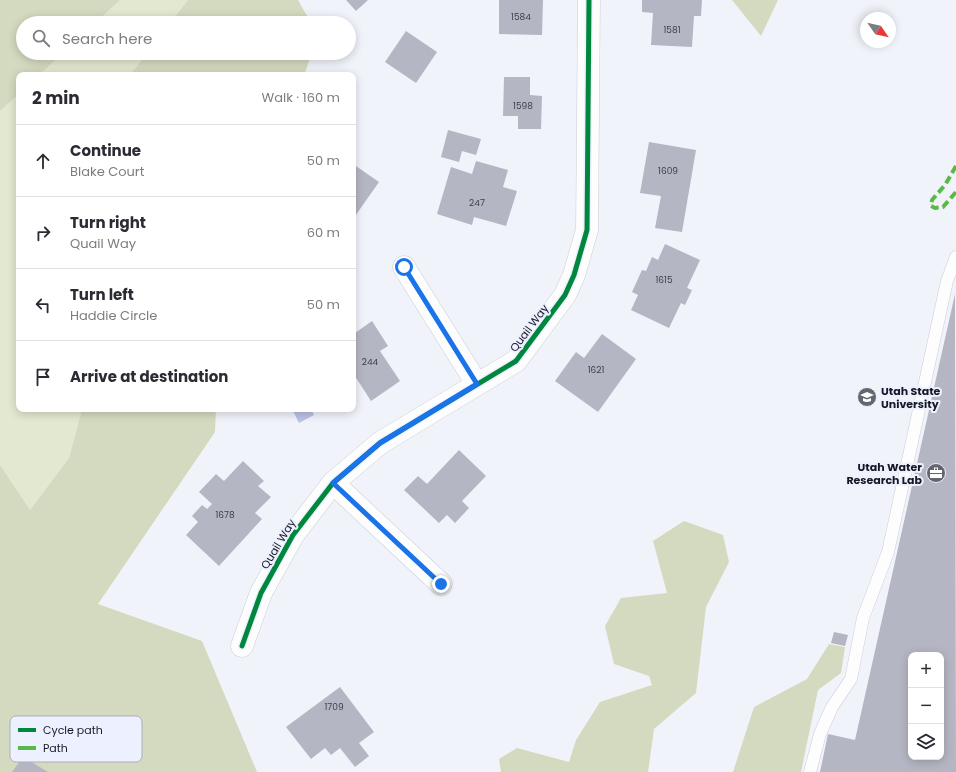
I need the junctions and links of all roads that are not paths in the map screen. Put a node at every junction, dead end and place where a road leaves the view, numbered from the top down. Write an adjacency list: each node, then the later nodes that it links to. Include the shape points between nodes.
1 (589, 0): 4 (street, Quail Way, via 587,230 565,296 516,361)
2 (956, 258): 8 (lane, via 947,281 888,552 863,618 851,679 832,707 820,734)
3 (404, 267): 4 (street)
4 (477, 384): 5 (street, Quail Way, via 380,443)
5 (333, 483): 6 (street); 7 (street, Quail Way, via 293,535 261,594)
6 (441, 584)
7 (242, 646)
8 (810, 772)

